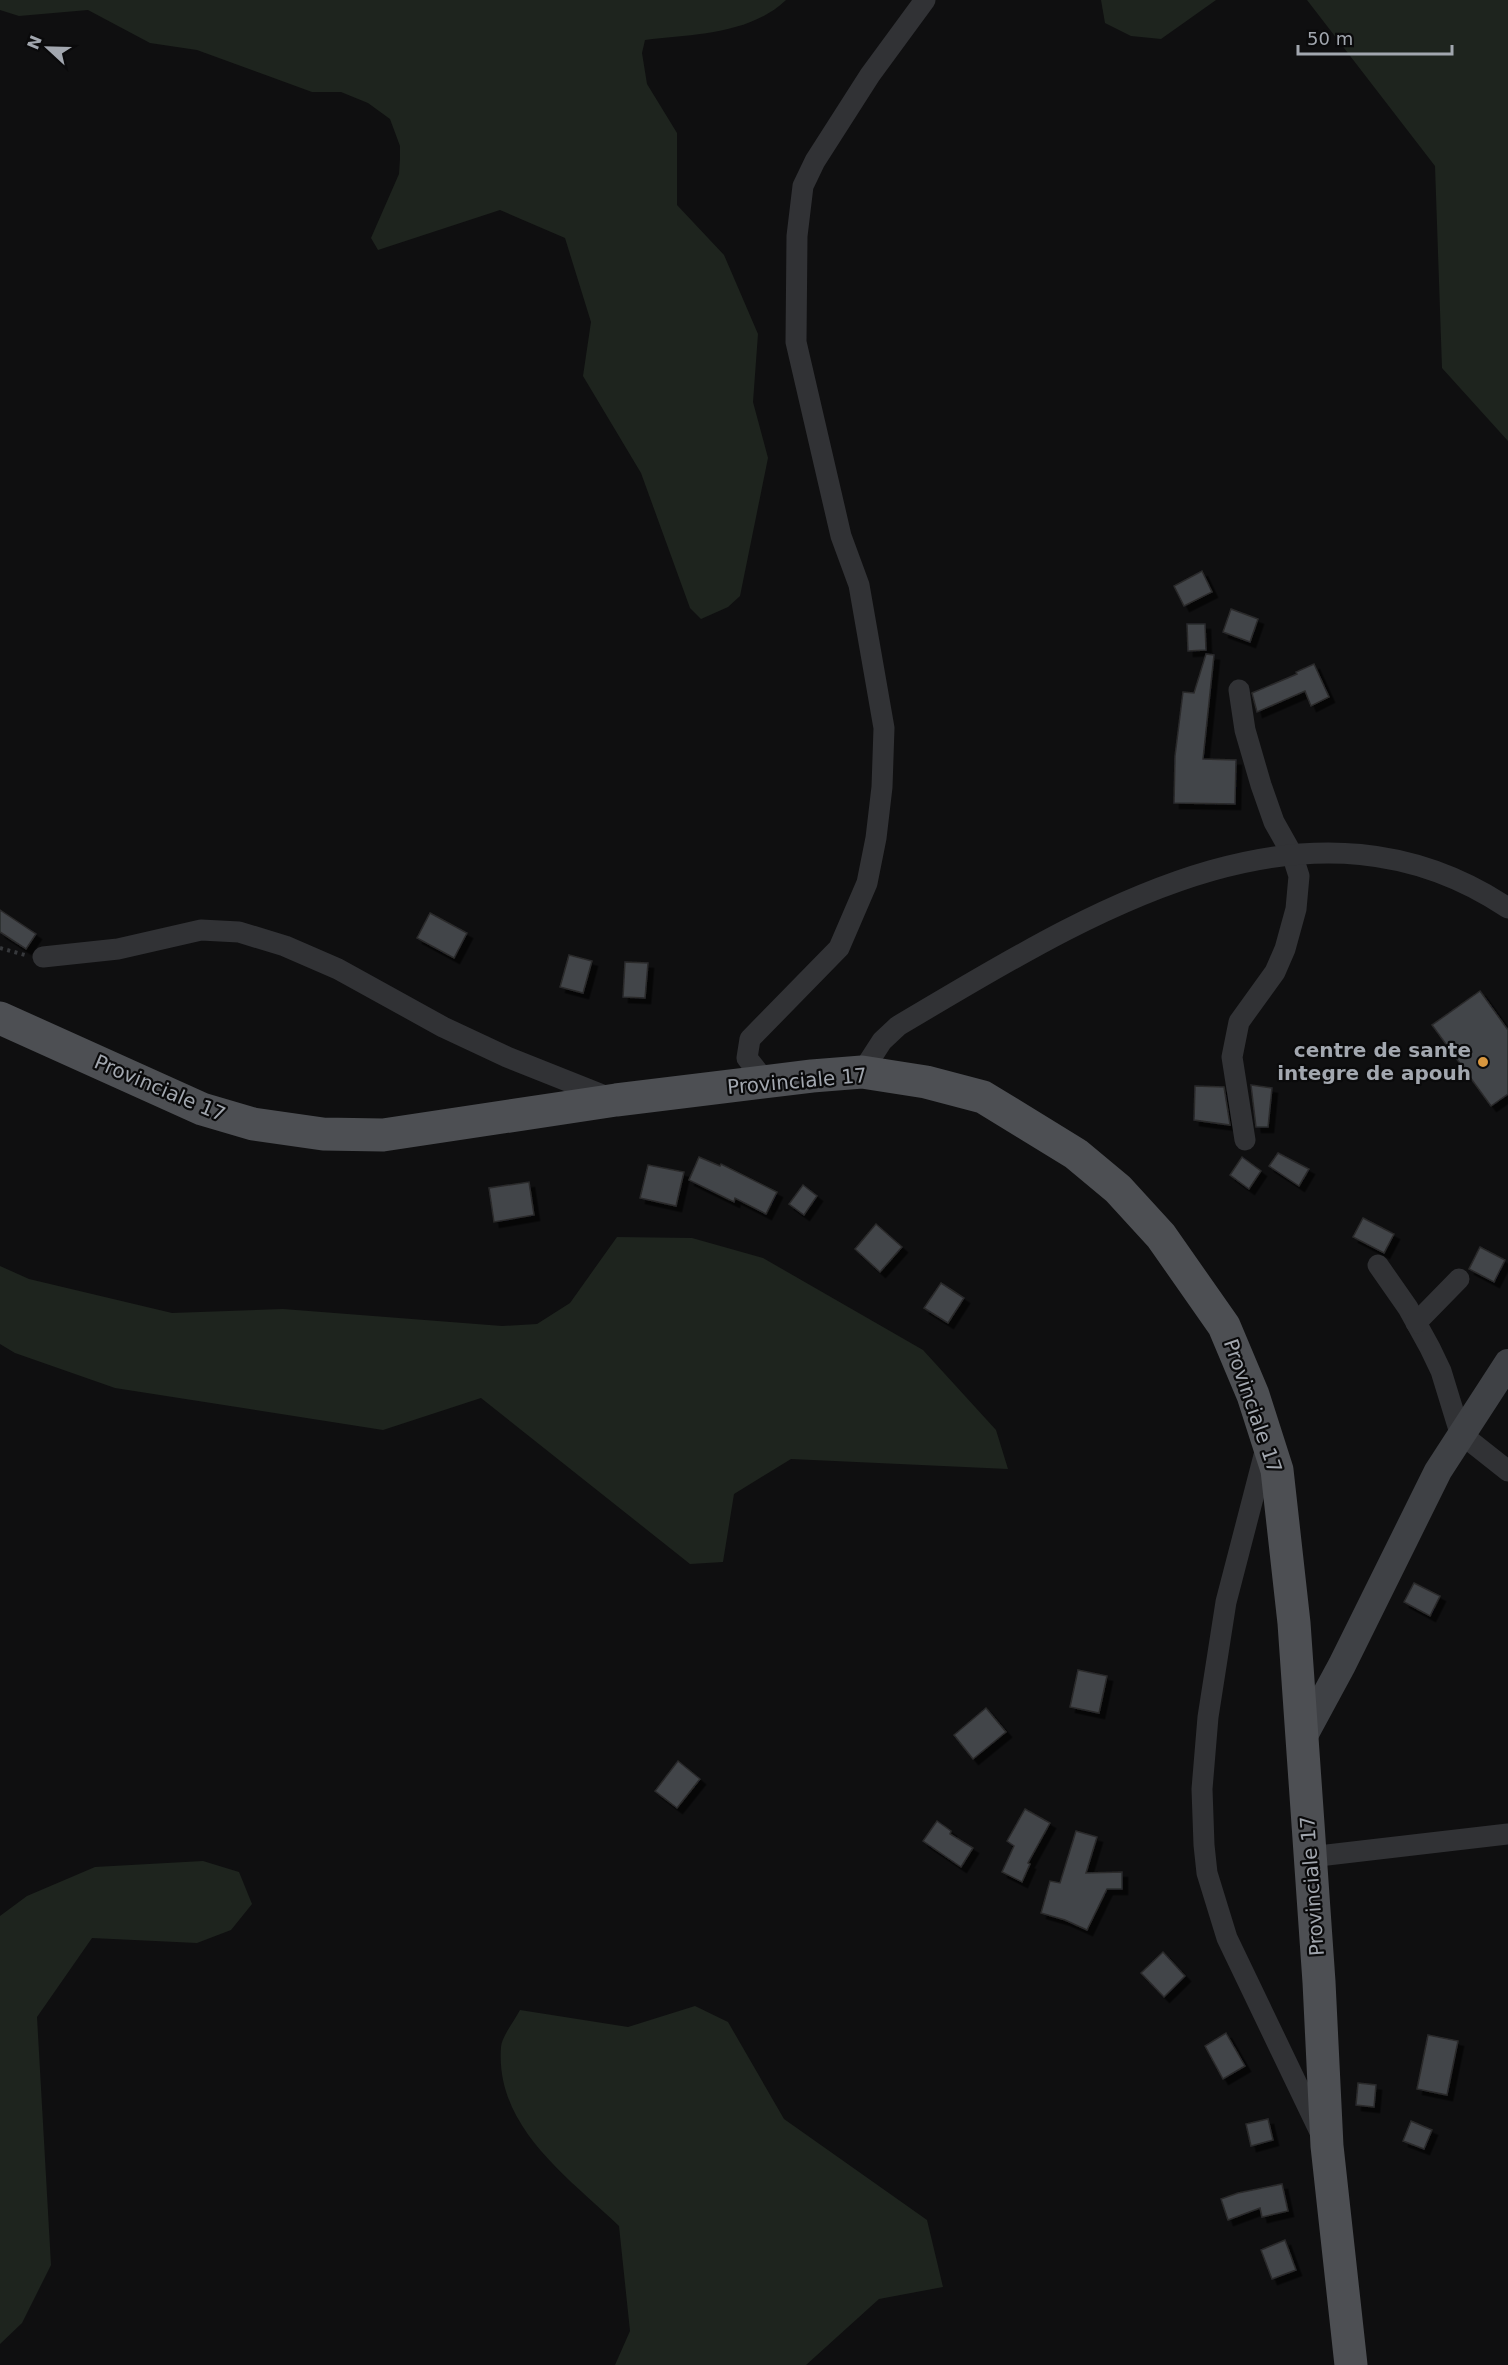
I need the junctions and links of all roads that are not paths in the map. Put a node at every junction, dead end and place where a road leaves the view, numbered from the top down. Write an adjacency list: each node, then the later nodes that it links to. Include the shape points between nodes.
1 (925, 0): 8 (street, via 870,75 814,161 803,186 797,236 796,342 841,536 859,585 884,728 882,787 867,883 839,948 750,1039 747,1058)
2 (1239, 690): 3 (street, via 1245,730 1261,785 1274,822)
3 (1292, 854): 4 (street, via 1366,854 1417,865); 7 (street, via 1220,866 1170,882 1023,952 897,1026); 10 (street, via 1299,876 1296,909 1285,949 1275,972 1239,1022 1232,1057)
4 (1508, 908)
5 (44, 957): 9 (street, via 118,949 201,930 239,932 338,969 443,1027 549,1075)
6 (0, 1018): 9 (main road, Provinciale 17, via 202,1109 253,1124 323,1134 382,1135)
7 (862, 1072): 8 (main road, Provinciale 17); 16 (main road, Provinciale 17, via 926,1082 983,1097 1076,1154 1118,1189 1167,1244 1224,1326)
8 (766, 1082): 9 (main road, Provinciale 17)
9 (616, 1100)
10 (1245, 1140)
11 (1378, 1265): 13 (street)
12 (1459, 1279): 13 (street)
13 (1416, 1323): 15 (street, via 1441,1371)
14 (1508, 1363): 15 (street)
15 (1460, 1433): 17 (street); 18 (street)
16 (1268, 1438): 18 (main road, Provinciale 17, via 1283,1504); 21 (street, via 1226,1602 1211,1694 1202,1789 1204,1845 1208,1874 1227,1938)
17 (1508, 1471)
18 (1302, 1738): 20 (main road, Provinciale 17)
19 (1508, 1834): 20 (street)
20 (1310, 1857): 21 (main road, Provinciale 17)
21 (1327, 2146): 22 (main road, Provinciale 17)
22 (1351, 2365)

